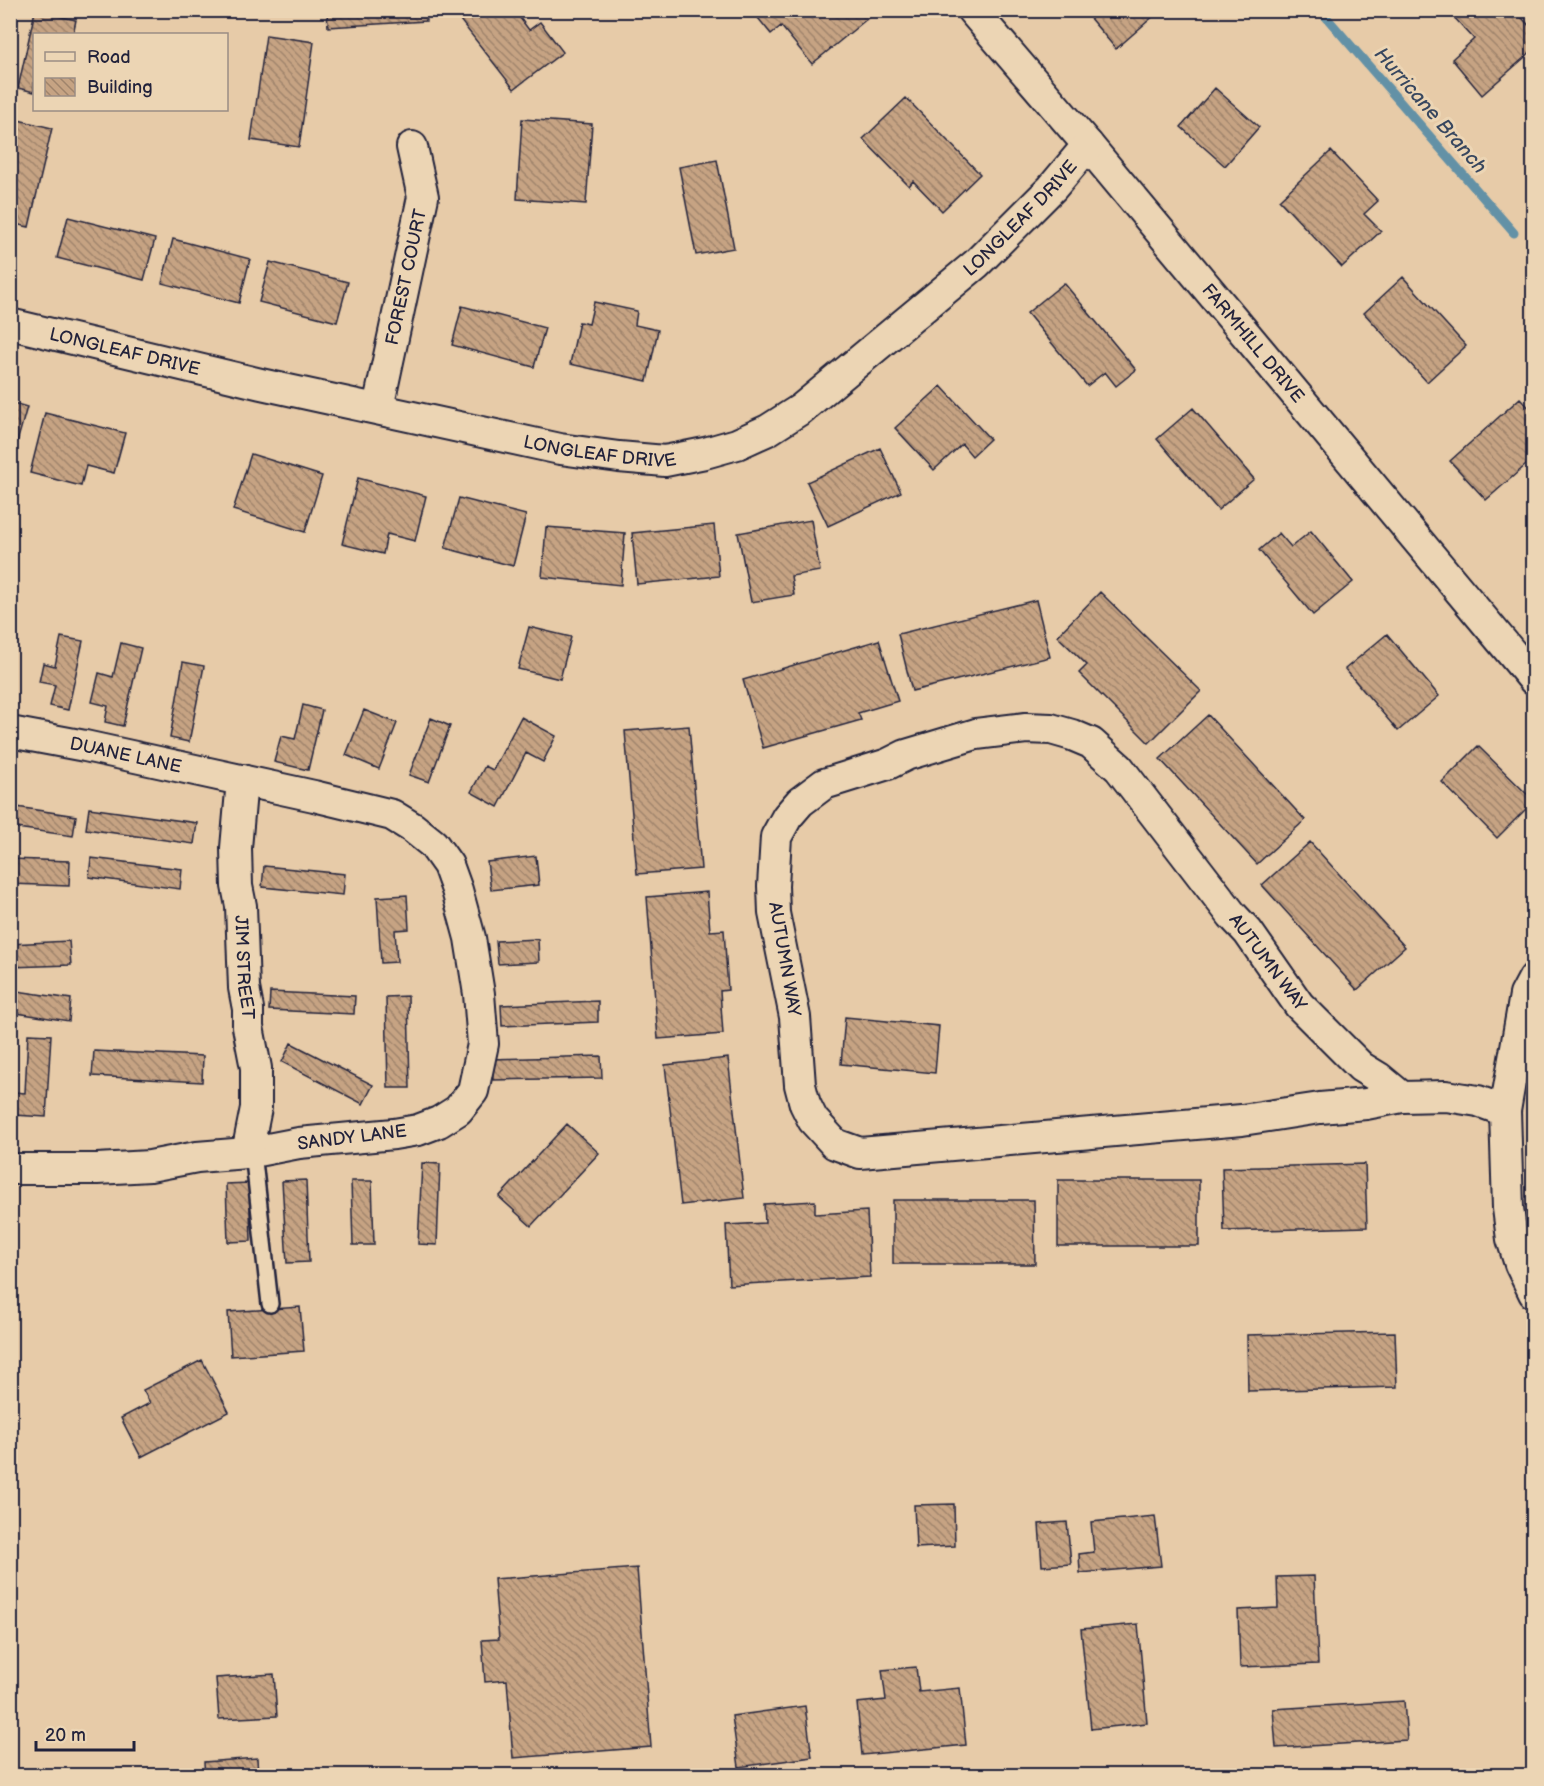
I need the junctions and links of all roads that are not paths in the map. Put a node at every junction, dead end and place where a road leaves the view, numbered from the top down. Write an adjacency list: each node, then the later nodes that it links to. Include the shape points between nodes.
1 (972, 10): 2 (street, FARMHILL DRIVE)
2 (1088, 146): 5 (street, LONGLEAF DRIVE, via 976,264 801,409 737,444 665,461 619,457 560,449); 6 (street, FARMHILL DRIVE)
3 (412, 147): 5 (street, FOREST COURT, via 423,197)
4 (10, 324): 5 (street, LONGLEAF DRIVE)
5 (378, 408)
6 (1533, 680)
7 (10, 732): 8 (street, DUANE LANE)
8 (242, 780): 12 (street, JIM STREET, via 237,886 248,1027 256,1068); 12 (street, SANDY LANE, via 392,815 433,844 448,865 467,928 483,1044 473,1091 459,1110 439,1122 394,1134)
9 (1533, 978): 11 (street, via 1525,995)
10 (1402, 1097): 10 (street, AUTUMN WAY, via 1361,1067 1299,1005 1119,768 1091,743 1072,735 1026,728 976,734 906,755 825,784 800,802 776,837 774,913 795,1017 800,1085 813,1120 835,1144 860,1153 1242,1120); 11 (street, AUTUMN WAY, via 1446,1096 1478,1101)
11 (1505, 1111): 14 (street, via 1512,1239)
12 (250, 1152): 13 (street, SANDY LANE, via 150,1166); 15 (lane)
13 (10, 1168)
14 (1533, 1293)
15 (270, 1304)

